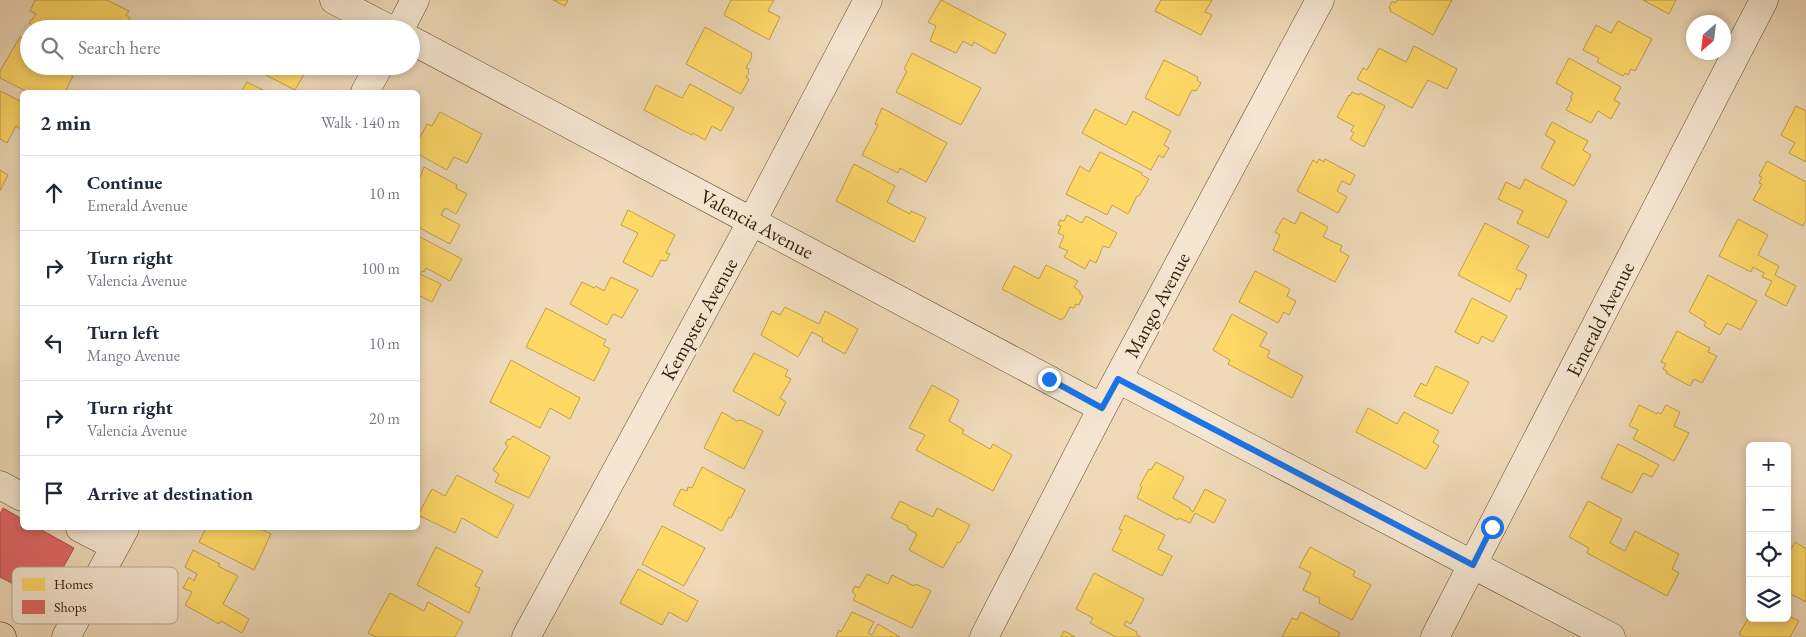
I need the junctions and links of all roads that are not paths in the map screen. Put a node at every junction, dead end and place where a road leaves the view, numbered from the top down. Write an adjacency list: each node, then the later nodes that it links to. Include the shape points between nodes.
1 (334, 0): 6 (street)
2 (415, 0): 7 (street)
3 (868, 0): 11 (street, Kempster Avenue)
4 (1320, 0): 12 (street, Mango Avenue)
5 (1764, 0): 18 (street, Emerald Avenue)
6 (372, 20)
7 (405, 20)
8 (420, 45): 11 (street, Valencia Avenue)
9 (374, 75): 10 (street)
10 (365, 90)
11 (752, 221): 13 (street, Valencia Avenue); 22 (street, Kempster Avenue)
12 (1118, 379): 13 (street, Mango Avenue); 18 (street)
13 (1102, 408): 23 (street, Mango Avenue)
14 (0, 485): 15 (street)
15 (20, 496)
16 (89, 530): 17 (street)
17 (120, 537): 19 (street)
18 (1473, 565): 24 (street, Emerald Avenue); 25 (street)
19 (104, 567)
20 (73, 624): 21 (street)
21 (66, 637)
22 (526, 637)
23 (984, 637)
24 (1435, 637)
25 (1611, 637)

